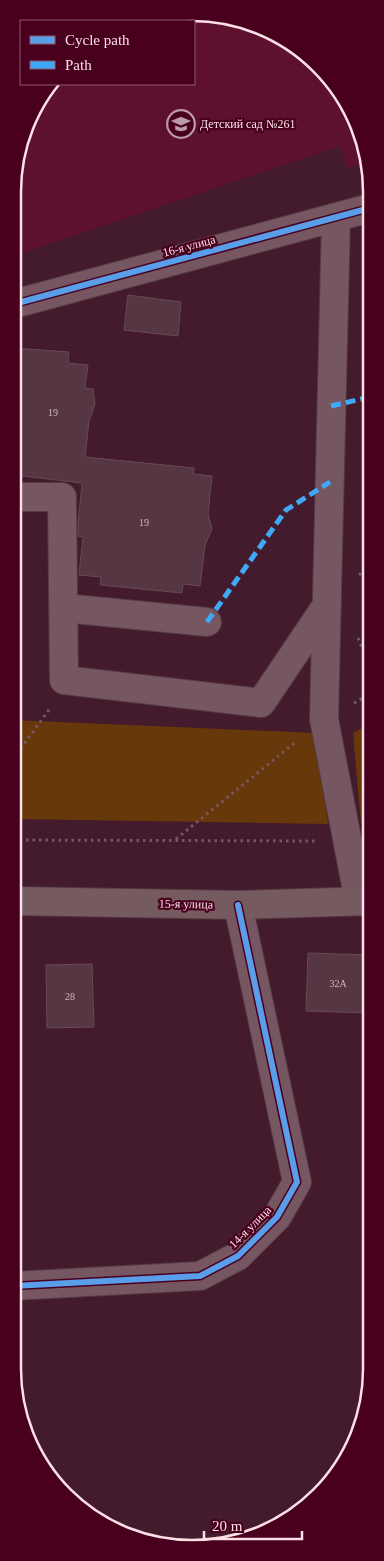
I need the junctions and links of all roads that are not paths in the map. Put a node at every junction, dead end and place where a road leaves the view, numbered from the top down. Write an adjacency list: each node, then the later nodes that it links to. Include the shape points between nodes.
1 (363, 210): 2 (street, 16-я улица)
2 (336, 218): 3 (street, 16-я улица); 5 (street)
3 (21, 302)
4 (21, 497): 6 (street, via 62,497)
5 (327, 605): 6 (street, via 261,703 64,680); 8 (street, via 324,719 347,842)
6 (64, 608): 7 (street)
7 (207, 622)
8 (363, 898)
9 (21, 901): 11 (main road, 15-я улица)
10 (363, 901): 11 (main road, 15-я улица)
11 (238, 905): 12 (street, 14-я улица, via 297,1182 277,1217 238,1256 200,1276)
12 (21, 1286)

